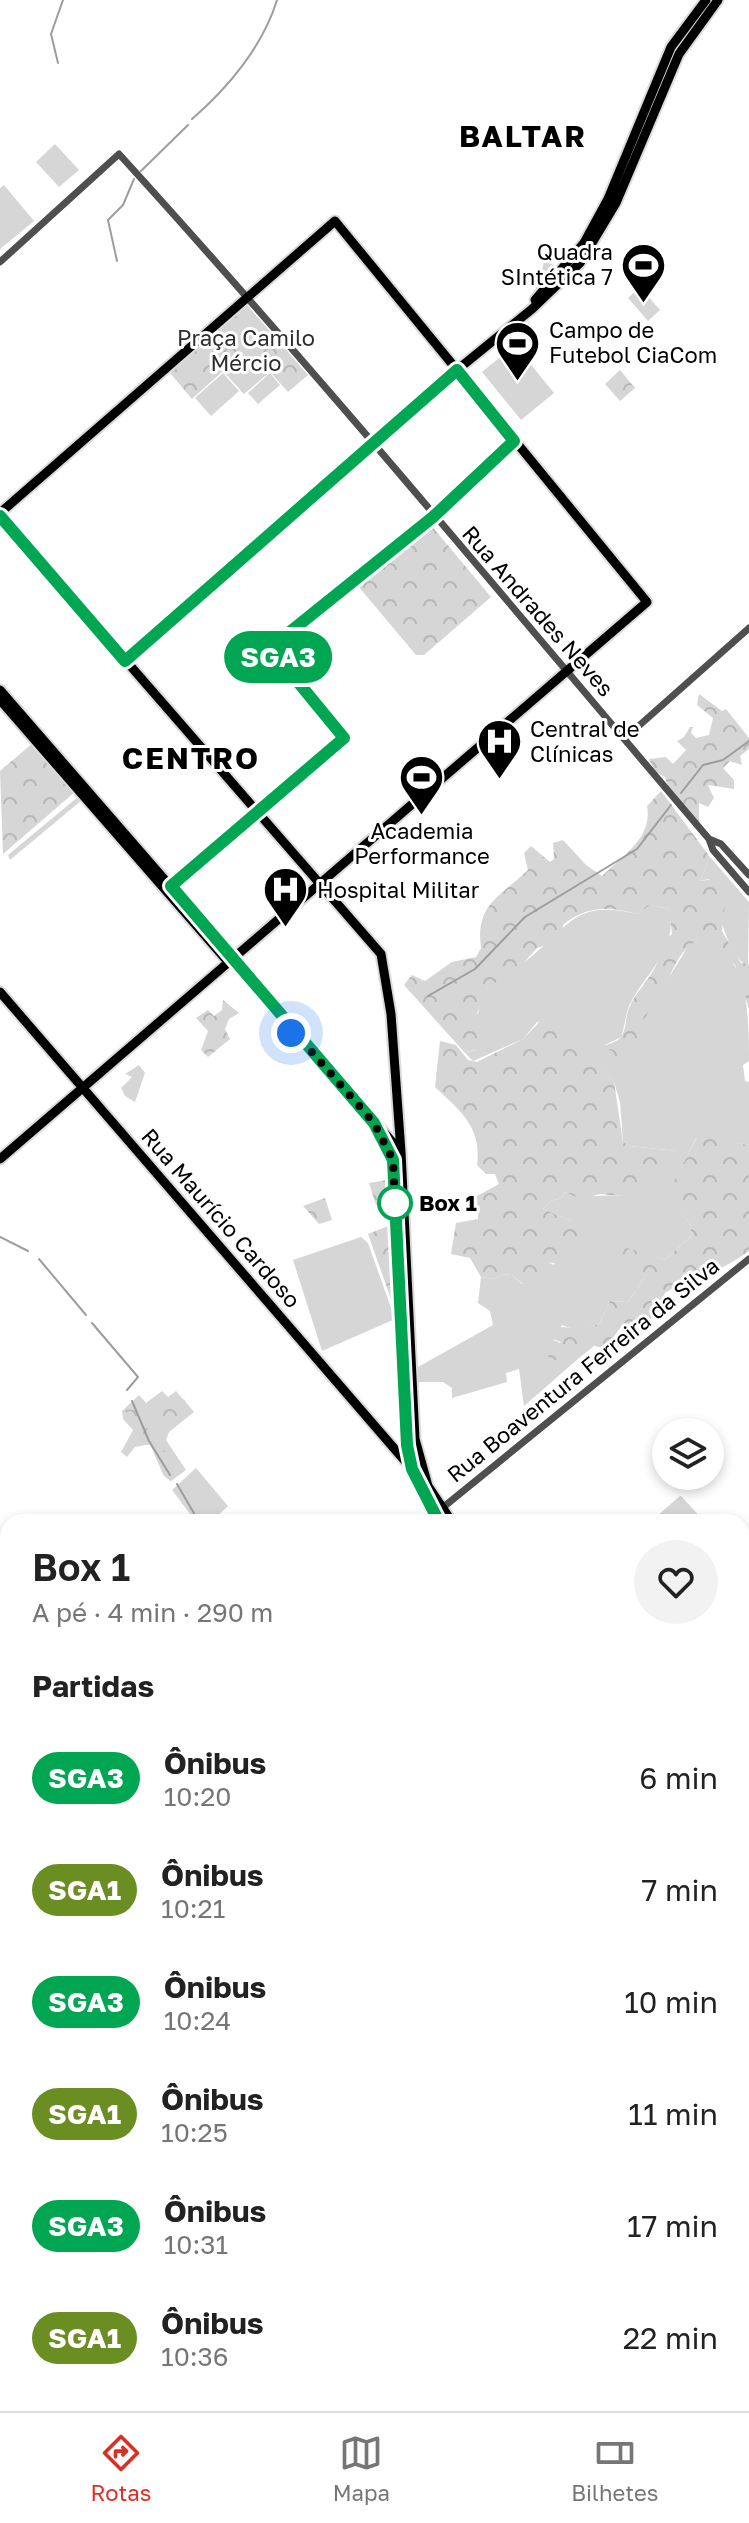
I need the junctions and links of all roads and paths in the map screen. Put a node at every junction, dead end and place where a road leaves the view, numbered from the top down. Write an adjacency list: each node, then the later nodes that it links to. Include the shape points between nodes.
1 (706, 0): 5 (main road, via 671,47 608,199 584,243)
2 (718, 0): 5 (main road, via 679,54 616,203 592,246 571,275)
3 (0, 262): 4 (street, Rua Andrades Neves, via 119,154)
4 (248, 298): 6 (main road, via 335,221); 7 (main road); 9 (street, Rua Andrades Neves)
5 (528, 310): 6 (main road)
6 (457, 370): 9 (main road, via 647,602)
7 (0, 515): 15 (main road)
8 (749, 628): 12 (street)
9 (565, 669): 12 (street, Rua Andrades Neves); 15 (main road)
10 (0, 690): 17 (main road)
11 (0, 700): 17 (main road)
12 (624, 739): 13 (street, Rua Andrades Neves)
13 (709, 839): 14 (street, via 721,844); 16 (street)
14 (749, 875)
15 (319, 883): 17 (main road); 21 (main road, via 381,954)
16 (749, 892)
17 (230, 959): 19 (main road); 20 (main road)
18 (0, 992): 19 (main road, Rua Maurício Cardoso)
19 (83, 1087): 22 (main road); 25 (main road, Rua Maurício Cardoso)
20 (374, 1123): 21 (main road); 24 (main road, via 388,1148 393,1176)
21 (401, 1152): 24 (main road)
22 (0, 1159)
23 (749, 1259): 28 (street, Rua Boaventura Ferreira da Silva)
24 (411, 1440): 25 (main road); 26 (main road); 27 (main road)
25 (392, 1444): 26 (main road, Rua Maurício Cardoso)
26 (412, 1469): 27 (main road); 29 (main road)
27 (428, 1486): 28 (main road)
28 (441, 1509): 30 (main road)
29 (435, 1514)
30 (445, 1514)

